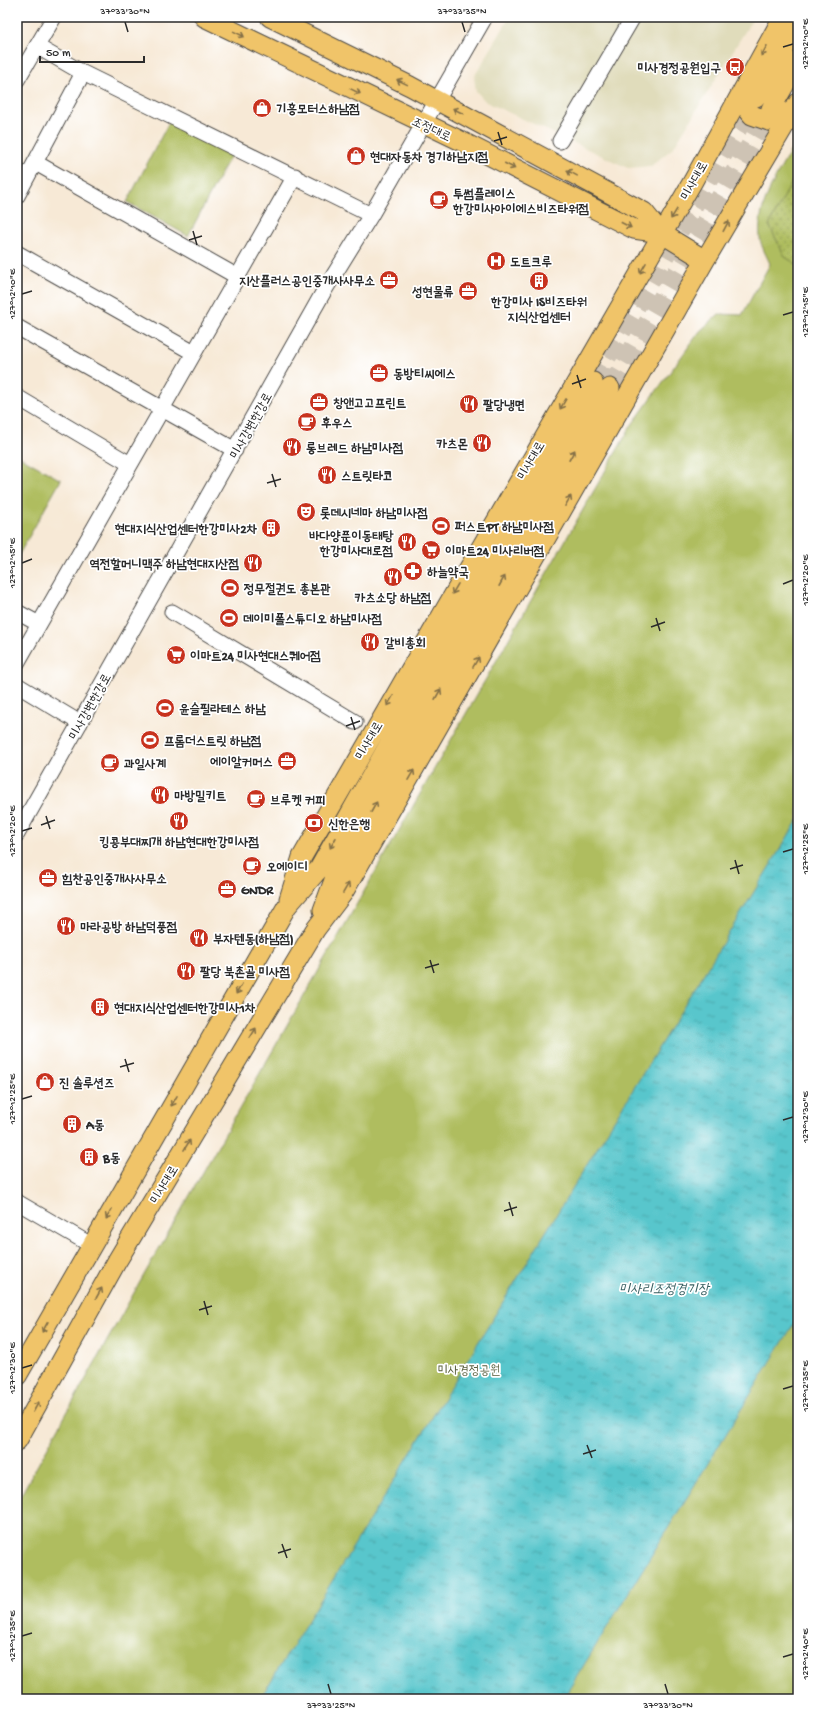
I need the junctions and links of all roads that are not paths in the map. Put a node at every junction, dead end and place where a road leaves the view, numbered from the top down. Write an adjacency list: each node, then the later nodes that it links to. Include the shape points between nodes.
1 (54, 17): 8 (street)
2 (204, 17): 16 (main road, 조정대로, one-way to 16)
3 (270, 17): 13 (main road, 조정대로, one-way to 3)
4 (485, 17): 13 (street, 미사강변한강로)
5 (633, 17): 17 (street)
6 (783, 17): 12 (main road, 미사대로, one-way to 12)
7 (798, 26): 12 (main road, 미사대로)
8 (38, 47): 10 (street); 11 (street)
9 (798, 61): 15 (main road)
10 (83, 73): 18 (street); 19 (street)
11 (17, 80)
12 (750, 93): 14 (main road, via 745,106 752,115 770,121 781,119); 22 (main road, 미사대로, one-way to 22)
13 (436, 100): 16 (street, 미사강변한강로); 22 (main road, 조정대로, one-way to 13, via 644,212)
14 (797, 106): 24 (main road, 미사대로, one-way to 14)
15 (771, 109)
16 (424, 123): 21 (street, 미사강변한강로); 22 (main road, 조정대로, one-way to 22, via 634,229)
17 (560, 141)
18 (36, 163): 20 (street); 25 (street)
19 (295, 176): 21 (street); 25 (street)
20 (17, 196)
21 (371, 215): 30 (street, 미사강변한강로, via 334,274)
22 (661, 233): 24 (main road, 조정대로); 40 (main road, 미사대로, one-way to 40, via 302,857)
23 (17, 253): 27 (street)
24 (705, 260): 41 (main road, 미사대로, one-way to 24, via 347,886)
25 (238, 277): 27 (street)
26 (17, 327): 29 (street)
27 (194, 352): 29 (street)
28 (17, 397): 31 (street)
29 (162, 409): 30 (street); 31 (street)
30 (235, 450): 38 (street, 미사강변한강로)
31 (130, 464): 34 (street)
32 (17, 612): 34 (street)
33 (172, 612): 37 (street)
34 (39, 624): 35 (street)
35 (17, 664)
36 (17, 685): 38 (street)
37 (354, 722)
38 (80, 723): 39 (street, 미사강변한강로)
39 (17, 834)
40 (287, 906): 41 (main road, 미사대로, one-way to 40, via 334,880 602,385 319,869); 43 (main road, 미사대로, one-way to 43)
41 (315, 930): 45 (main road, 미사대로, one-way to 41, via 117,1261)
42 (17, 1202): 43 (street)
43 (91, 1245): 44 (main road, 미사대로, one-way to 44)
44 (17, 1376)
45 (17, 1441)

